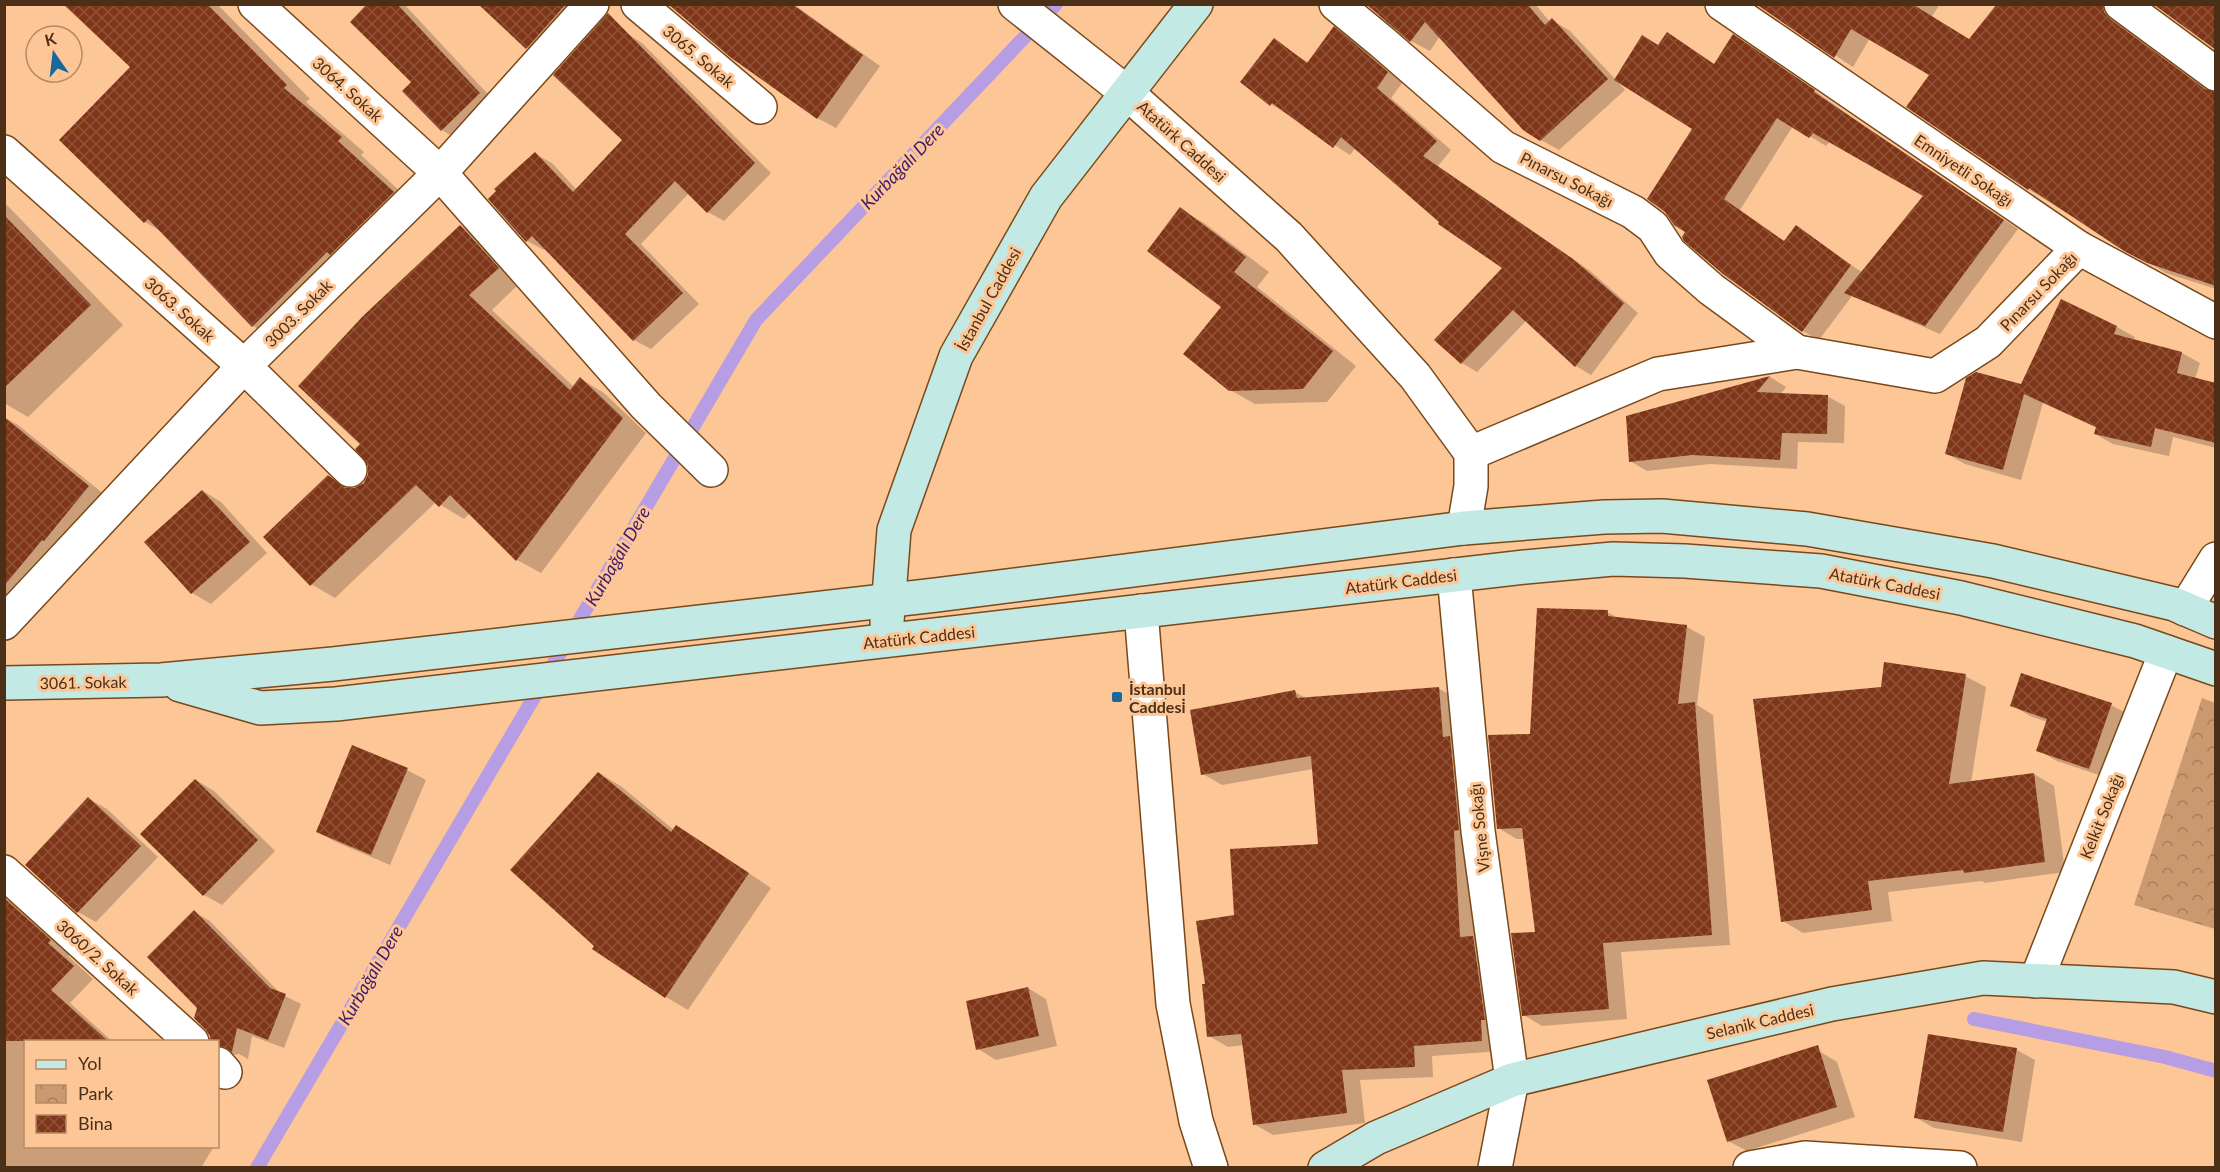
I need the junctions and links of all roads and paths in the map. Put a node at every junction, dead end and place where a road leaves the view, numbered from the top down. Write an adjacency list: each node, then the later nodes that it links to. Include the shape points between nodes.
1 (255, 4): 13 (street, 3064. Sokak)
2 (592, 4): 13 (street, 3003. Sokak)
3 (638, 4): 11 (street, 3065. Sokak)
4 (1016, 4): 10 (street, Atatürk Caddesi)
5 (1196, 4): 10 (main road, İstanbul Caddesi)
6 (1336, 4): 16 (street, Pınarsu Sokağı, via 1503,147 1633,212 1653,227 1670,253 1711,289)
7 (1722, 4): 14 (street, Emniyetli Sokağı)
8 (2121, 4): 9 (street)
9 (2216, 75)
10 (1126, 92): 18 (street, Atatürk Caddesi, via 1289,237 1415,376); 24 (main road, İstanbul Caddesi, via 1046,197 957,356 894,530)
11 (760, 107)
12 (4, 152): 17 (street, 3063. Sokak)
13 (440, 173): 17 (street, 3003. Sokak); 20 (street, 3064. Sokak, via 646,406)
14 (2079, 248): 15 (street, Emniyetli Sokağı); 16 (street, Pınarsu Sokağı, via 1988,342 1935,376)
15 (2216, 322)
16 (1797, 352): 18 (street, Pınarsu Sokağı, via 1658,374)
17 (244, 366): 19 (street, 3063. Sokak); 28 (street, 3003. Sokak)
18 (1471, 453): 21 (street, via 1471,486)
19 (350, 470)
20 (711, 470)
21 (1464, 528): 23 (main road); 24 (main road); 25 (main road, via 1662,516 1807,529 1993,561)
22 (2216, 559): 25 (street)
23 (1454, 575): 26 (main road, Atatürk Caddesi); 30 (main road, Atatürk Caddesi, via 1613,559 1821,571 1961,598); 38 (street, Vişne Sokağı, via 1478,831)
24 (888, 601): 29 (main road, İstanbul Caddesi); 32 (main road)
25 (2185, 609): 27 (main road); 30 (main road)
26 (1141, 611): 29 (main road, Atatürk Caddesi); 39 (street, via 1173,1004 1196,1121)
27 (2216, 622)
28 (4, 623)
29 (885, 641): 32 (main road, Atatürk Caddesi, via 336,704 260,708)
30 (2166, 652): 31 (main road, Atatürk Caddesi); 35 (street, Kelkit Sokağı)
31 (2216, 669)
32 (161, 680): 33 (main road, 3061. Sokak)
33 (4, 683)
34 (4, 872): 37 (street, 3060/2. Sokak)
35 (2036, 981): 36 (main road, Selanik Caddesi, via 2174,987); 38 (main road, Selanik Caddesi, via 1983,978 1832,1004)
36 (2216, 997)
37 (191, 1040)
38 (1512, 1080): 40 (main road, Selanik Caddesi, via 1376,1138); 41 (street, Vişne Sokağı)
39 (1211, 1167)
40 (1325, 1167)
41 (1495, 1167)
42 (1750, 1167): 43 (street, via 1805,1158)
43 (1960, 1167)

